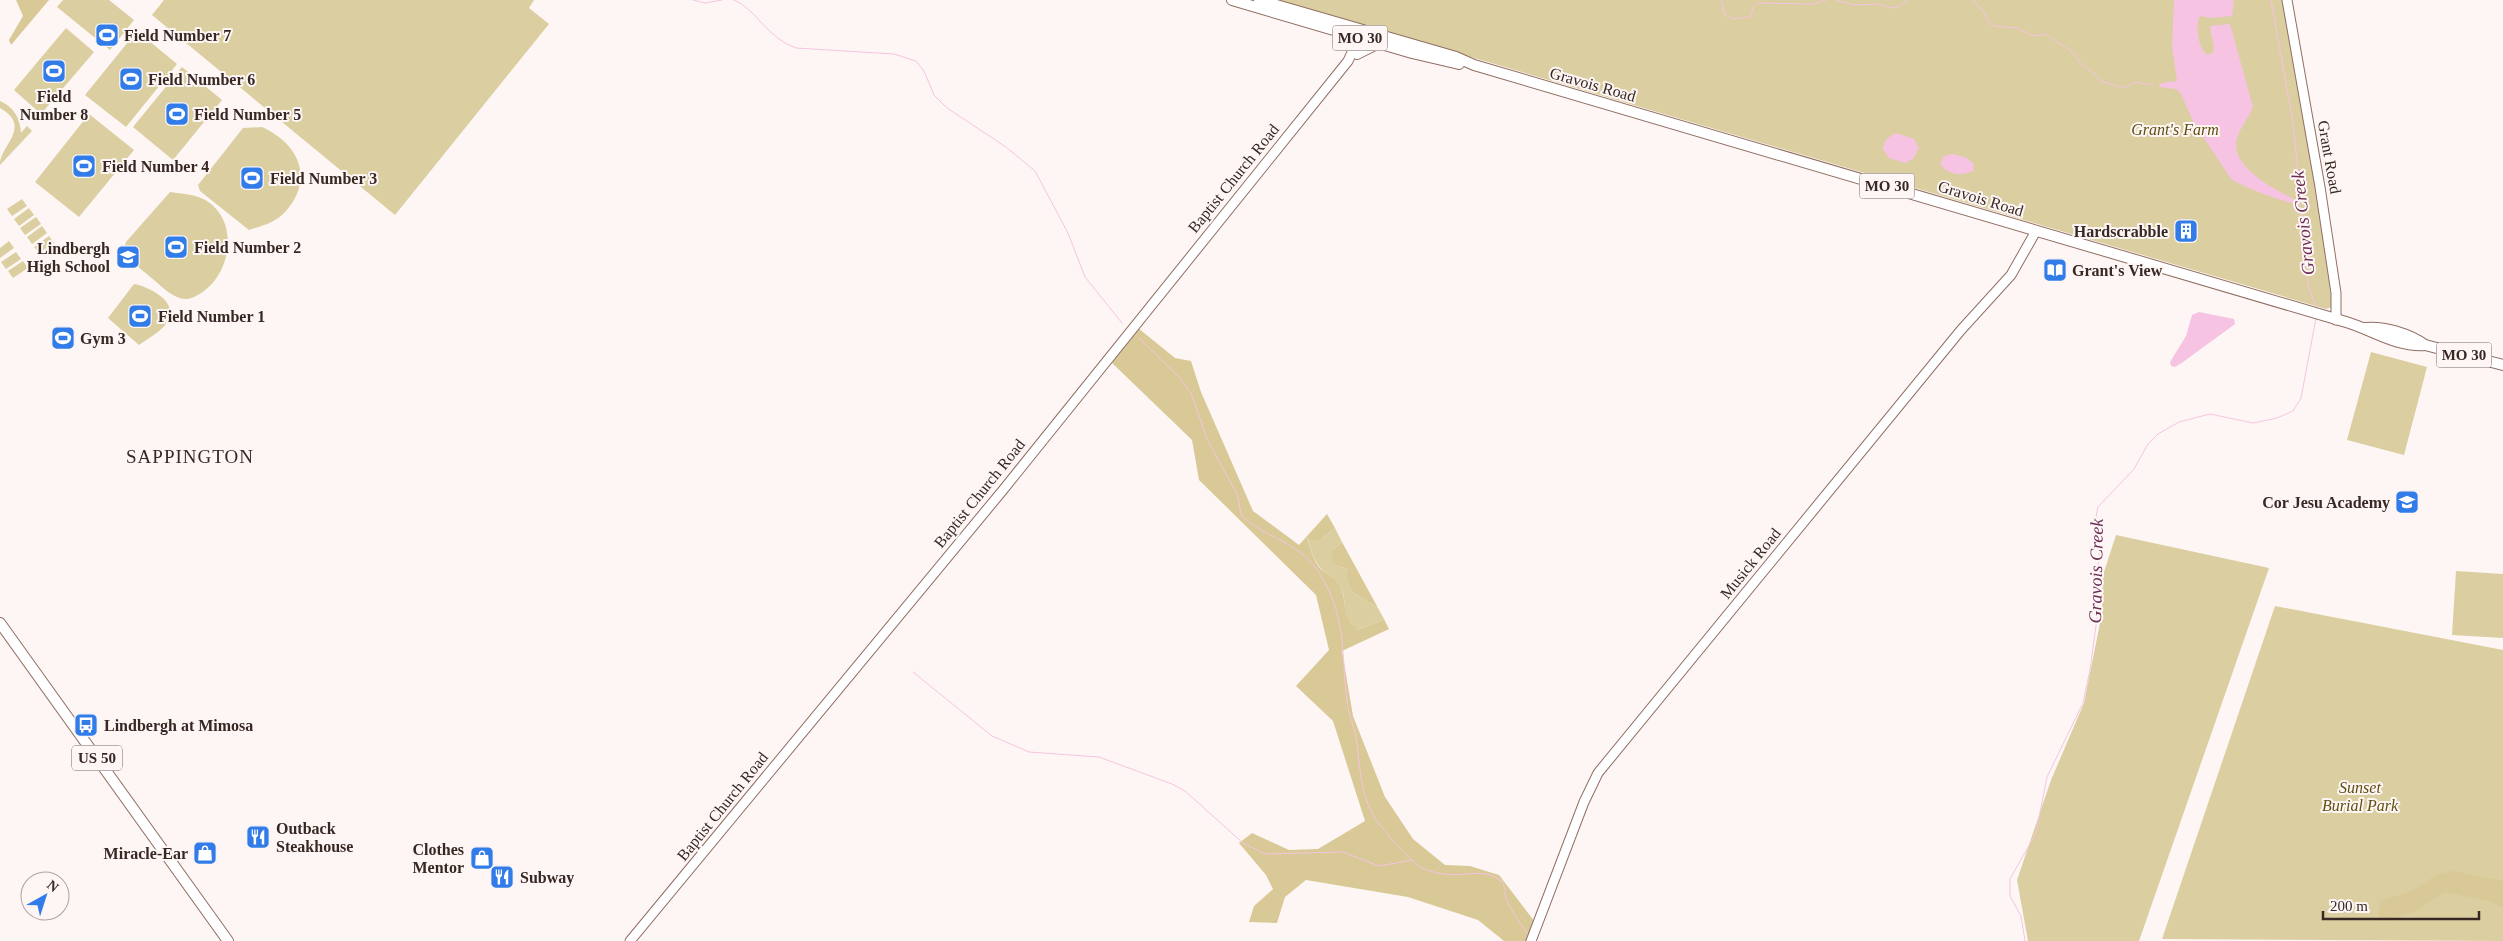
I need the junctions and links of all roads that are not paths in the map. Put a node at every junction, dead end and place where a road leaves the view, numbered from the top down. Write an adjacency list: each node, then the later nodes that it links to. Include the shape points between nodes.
1 (1232, 0): 4 (main road, Gravois Road / MO 30)
2 (1259, 0): 6 (main road, Gravois Road / MO 30)
3 (2287, 0): 11 (street, Grant Road, via 2320,187 2336,293)
4 (1245, 2): 5 (main road, Gravois Road / MO 30)
5 (1343, 34): 6 (main road, Gravois Road / MO 30); 8 (main road)
6 (1362, 35): 7 (main road, Gravois Road / MO 30); 8 (street, Baptist Church Road); 9 (main road, Gravois Road / MO 30, via 1456,57)
7 (1378, 44): 8 (main road); 9 (main road, Gravois Road / MO 30, via 1454,64)
8 (1355, 52): 15 (street, Baptist Church Road, via 1002,490)
9 (1474, 66): 10 (main road, Gravois Road / MO 30)
10 (2036, 231): 11 (main road, Gravois Road / MO 30); 16 (street, Musick Road, via 2003,286 1961,330 1598,773)
11 (2336, 320): 12 (main road, Gravois Road / MO 30, via 2365,328 2374,335)
12 (2503, 366)
13 (0, 623): 14 (main road, US 50)
14 (228, 941)
15 (630, 941)
16 (1531, 941)

